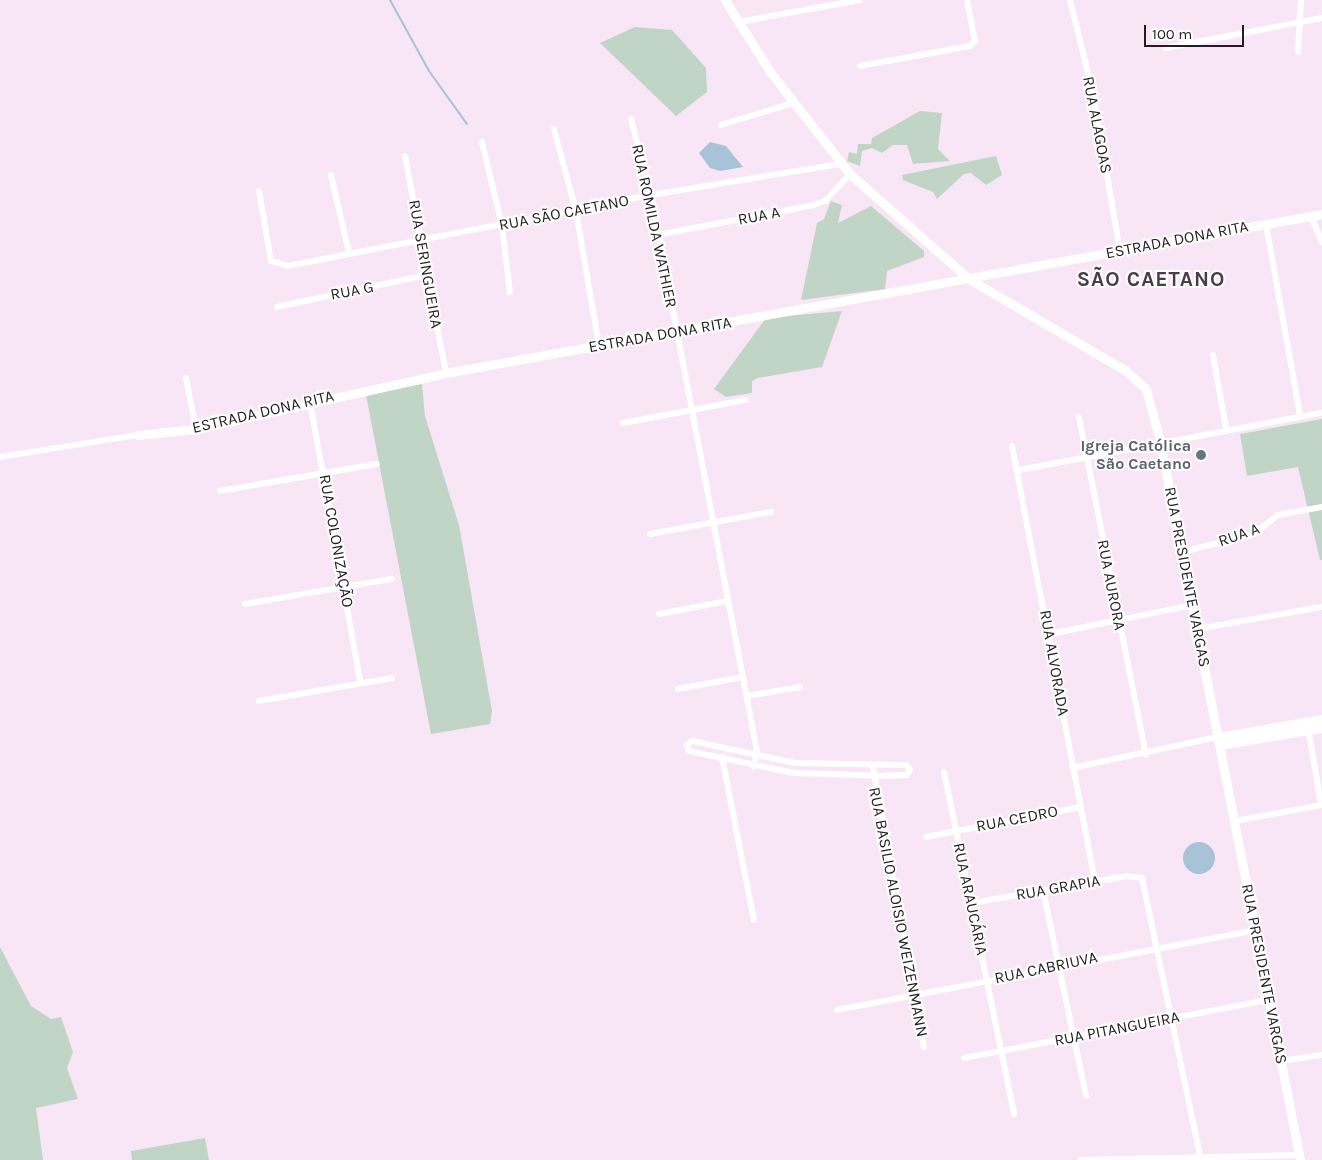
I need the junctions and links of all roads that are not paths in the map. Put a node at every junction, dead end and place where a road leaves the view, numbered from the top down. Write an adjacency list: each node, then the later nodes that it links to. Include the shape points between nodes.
1 (725, 0): 7 (main road, RUA PRESIDENTE VARGAS)
2 (860, 0): 7 (street)
3 (966, 0): 11 (street, via 974,40 961,49)
4 (1070, 0): 31 (street, RUA ALAGOAS, via 1094,98)
5 (1301, 0): 8 (street)
6 (1322, 18): 8 (street)
7 (739, 22): 12 (main road, RUA PRESIDENTE VARGAS)
8 (1303, 22): 9 (street); 10 (street)
9 (1166, 48)
10 (1298, 52)
11 (860, 66)
12 (793, 103): 14 (street); 18 (main road, RUA PRESIDENTE VARGAS)
13 (631, 119): 22 (street, RUA ROMILDA WATHIER)
14 (721, 125)
15 (554, 129): 23 (street)
16 (482, 142): 27 (street)
17 (405, 156): 29 (street, RUA SERINGUEIRA)
18 (841, 164): 19 (main road, RUA PRESIDENTE VARGAS); 22 (street, RUA SÃO CAETANO)
19 (850, 174): 28 (street, RUA A, via 825,201 814,205); 34 (main road, RUA PRESIDENTE VARGAS)
20 (331, 175): 32 (street)
21 (259, 191): 32 (street, RUA SÃO CAETANO, via 271,262 288,266)
22 (651, 195): 23 (street, RUA SÃO CAETANO); 28 (street, RUA ROMILDA WATHIER)
23 (576, 211): 27 (street, RUA SÃO CAETANO); 38 (street)
24 (1322, 214): 25 (main road, ESTRADA DONA RITA)
25 (1311, 216): 26 (main road, ESTRADA DONA RITA); 30 (street)
26 (1266, 224): 31 (main road, ESTRADA DONA RITA); 46 (street)
27 (502, 225): 29 (street, RUA SÃO CAETANO); 35 (street)
28 (658, 235): 37 (street, RUA ROMILDA WATHIER)
29 (421, 240): 32 (street, RUA SÃO CAETANO); 33 (street, RUA SERINGUEIRA)
30 (1322, 242)
31 (1120, 251): 34 (main road, ESTRADA DONA RITA)
32 (349, 253)
33 (426, 275): 36 (street, RUA G); 40 (street, RUA SERINGUEIRA)
34 (969, 279): 37 (main road, ESTRADA DONA RITA); 52 (main road, RUA PRESIDENTE VARGAS, via 1137,379 1146,389)
35 (510, 293)
36 (277, 307)
37 (675, 332): 38 (main road, ESTRADA DONA RITA); 44 (street, RUA ROMILDA WATHIER)
38 (599, 346): 40 (main road, ESTRADA DONA RITA)
39 (1212, 355): 49 (street)
40 (446, 373): 43 (main road, ESTRADA DONA RITA)
41 (186, 378): 50 (street)
42 (746, 400): 44 (street)
43 (310, 402): 50 (main road, ESTRADA DONA RITA); 58 (street, RUA COLONIZAÇÃO)
44 (690, 410): 48 (street); 62 (street, RUA ROMILDA WATHIER)
45 (1322, 413): 46 (street)
46 (1300, 415): 49 (street)
47 (1079, 417): 54 (street, RUA AURORA)
48 (623, 423)
49 (1226, 428): 52 (street)
50 (196, 429): 51 (main road, ESTRADA DONA RITA)
51 (138, 435): 55 (street, ESTRADA DONA RITA)
52 (1160, 441): 54 (street); 64 (main road, RUA PRESIDENTE VARGAS)
53 (1012, 446): 57 (street, RUA ALVORADA)
54 (1086, 455): 57 (street); 72 (street, RUA AURORA)
55 (0, 457)
56 (377, 464): 58 (street)
57 (1019, 470): 74 (street, RUA ALVORADA, via 1018,487)
58 (324, 474): 59 (street); 66 (street, RUA COLONIZAÇÃO)
59 (220, 491)
60 (1322, 507): 64 (street, RUA A, via 1278,515 1253,534)
61 (772, 512): 62 (street)
62 (713, 523): 63 (street); 67 (street, RUA ROMILDA WATHIER)
63 (650, 534)
64 (1182, 552): 69 (main road, RUA PRESIDENTE VARGAS)
65 (392, 579): 66 (street)
66 (343, 585): 68 (street); 77 (street, RUA COLONIZAÇÃO)
67 (728, 601): 71 (street); 75 (street, RUA ROMILDA WATHIER)
68 (245, 604)
69 (1192, 605): 72 (street); 73 (main road, RUA PRESIDENTE VARGAS)
70 (1322, 607): 73 (street)
71 (659, 614)
72 (1118, 620): 74 (street); 87 (street, RUA AURORA)
73 (1197, 629): 85 (main road, RUA PRESIDENTE VARGAS)
74 (1050, 634): 92 (street, RUA ALVORADA)
75 (743, 677): 79 (street); 80 (street, RUA ROMILDA WATHIER)
76 (392, 678): 77 (street)
77 (360, 680): 81 (street)
78 (800, 687): 80 (street)
79 (678, 689)
80 (747, 696): 88 (street, RUA ROMILDA WATHIER)
81 (259, 701)
82 (1322, 719): 83 (main road)
83 (1308, 726): 84 (main road); 85 (main road); 95 (street)
84 (1322, 728)
85 (1219, 741): 87 (street); 97 (main road, RUA PRESIDENTE VARGAS)
86 (723, 750): 88 (street); 89 (street); 89 (street, via 692,741 687,745 689,751)
87 (1146, 754): 92 (street)
88 (756, 758): 90 (street); 91 (street)
89 (721, 760): 90 (street); 103 (street)
90 (754, 767): 94 (street)
91 (873, 767): 94 (street, RUA BASILIO ALOISIO WEIZENMANN); 94 (street, via 906,765 910,770 907,775)
92 (1072, 768): 96 (street, RUA ALVORADA)
93 (944, 772): 98 (street, RUA ARAUCÁRIA)
94 (872, 776): 108 (street, RUA BASILIO ALOISIO WEIZENMANN)
95 (1322, 805): 97 (street)
96 (1080, 806): 98 (street, RUA CEDRO); 100 (street, RUA ALVORADA)
97 (1235, 821): 104 (main road, RUA PRESIDENTE VARGAS)
98 (956, 831): 99 (street, RUA CEDRO); 102 (street, RUA ARAUCÁRIA)
99 (926, 837)
100 (1095, 881): 101 (street, RUA GRAPIA); 105 (street, RUA GRAPIA, via 1135,874 1142,878)
101 (1043, 890): 102 (street, RUA GRAPIA); 106 (street)
102 (972, 903): 107 (street, RUA ARAUCÁRIA)
103 (754, 920)
104 (1256, 930): 105 (street, RUA CABRIUVA); 109 (main road, RUA PRESIDENTE VARGAS)
105 (1156, 946): 106 (street, RUA CABRIUVA); 111 (street)
106 (1059, 965): 107 (street, RUA CABRIUVA); 112 (street)
107 (988, 980): 108 (street, RUA CABRIUVA); 114 (street, RUA ARAUCÁRIA)
108 (916, 994): 110 (street, RUA CABRIUVA); 113 (street, RUA BASILIO ALOISIO WEIZENMANN)
109 (1269, 1000): 111 (street, RUA PITANGUEIRA); 117 (main road, RUA PRESIDENTE VARGAS)
110 (837, 1010)
111 (1170, 1018): 112 (street, RUA PITANGUEIRA); 121 (street)
112 (1074, 1038): 114 (street, RUA PITANGUEIRA); 118 (street)
113 (924, 1046)
114 (1004, 1051): 116 (street, RUA PITANGUEIRA); 119 (street, RUA ARAUCÁRIA)
115 (1322, 1055): 117 (street)
116 (964, 1058)
117 (1281, 1061): 120 (main road, RUA PRESIDENTE VARGAS)
118 (1086, 1096)
119 (1014, 1114)
120 (1300, 1157): 121 (street)
121 (1201, 1159): 122 (street)
122 (1081, 1160)

